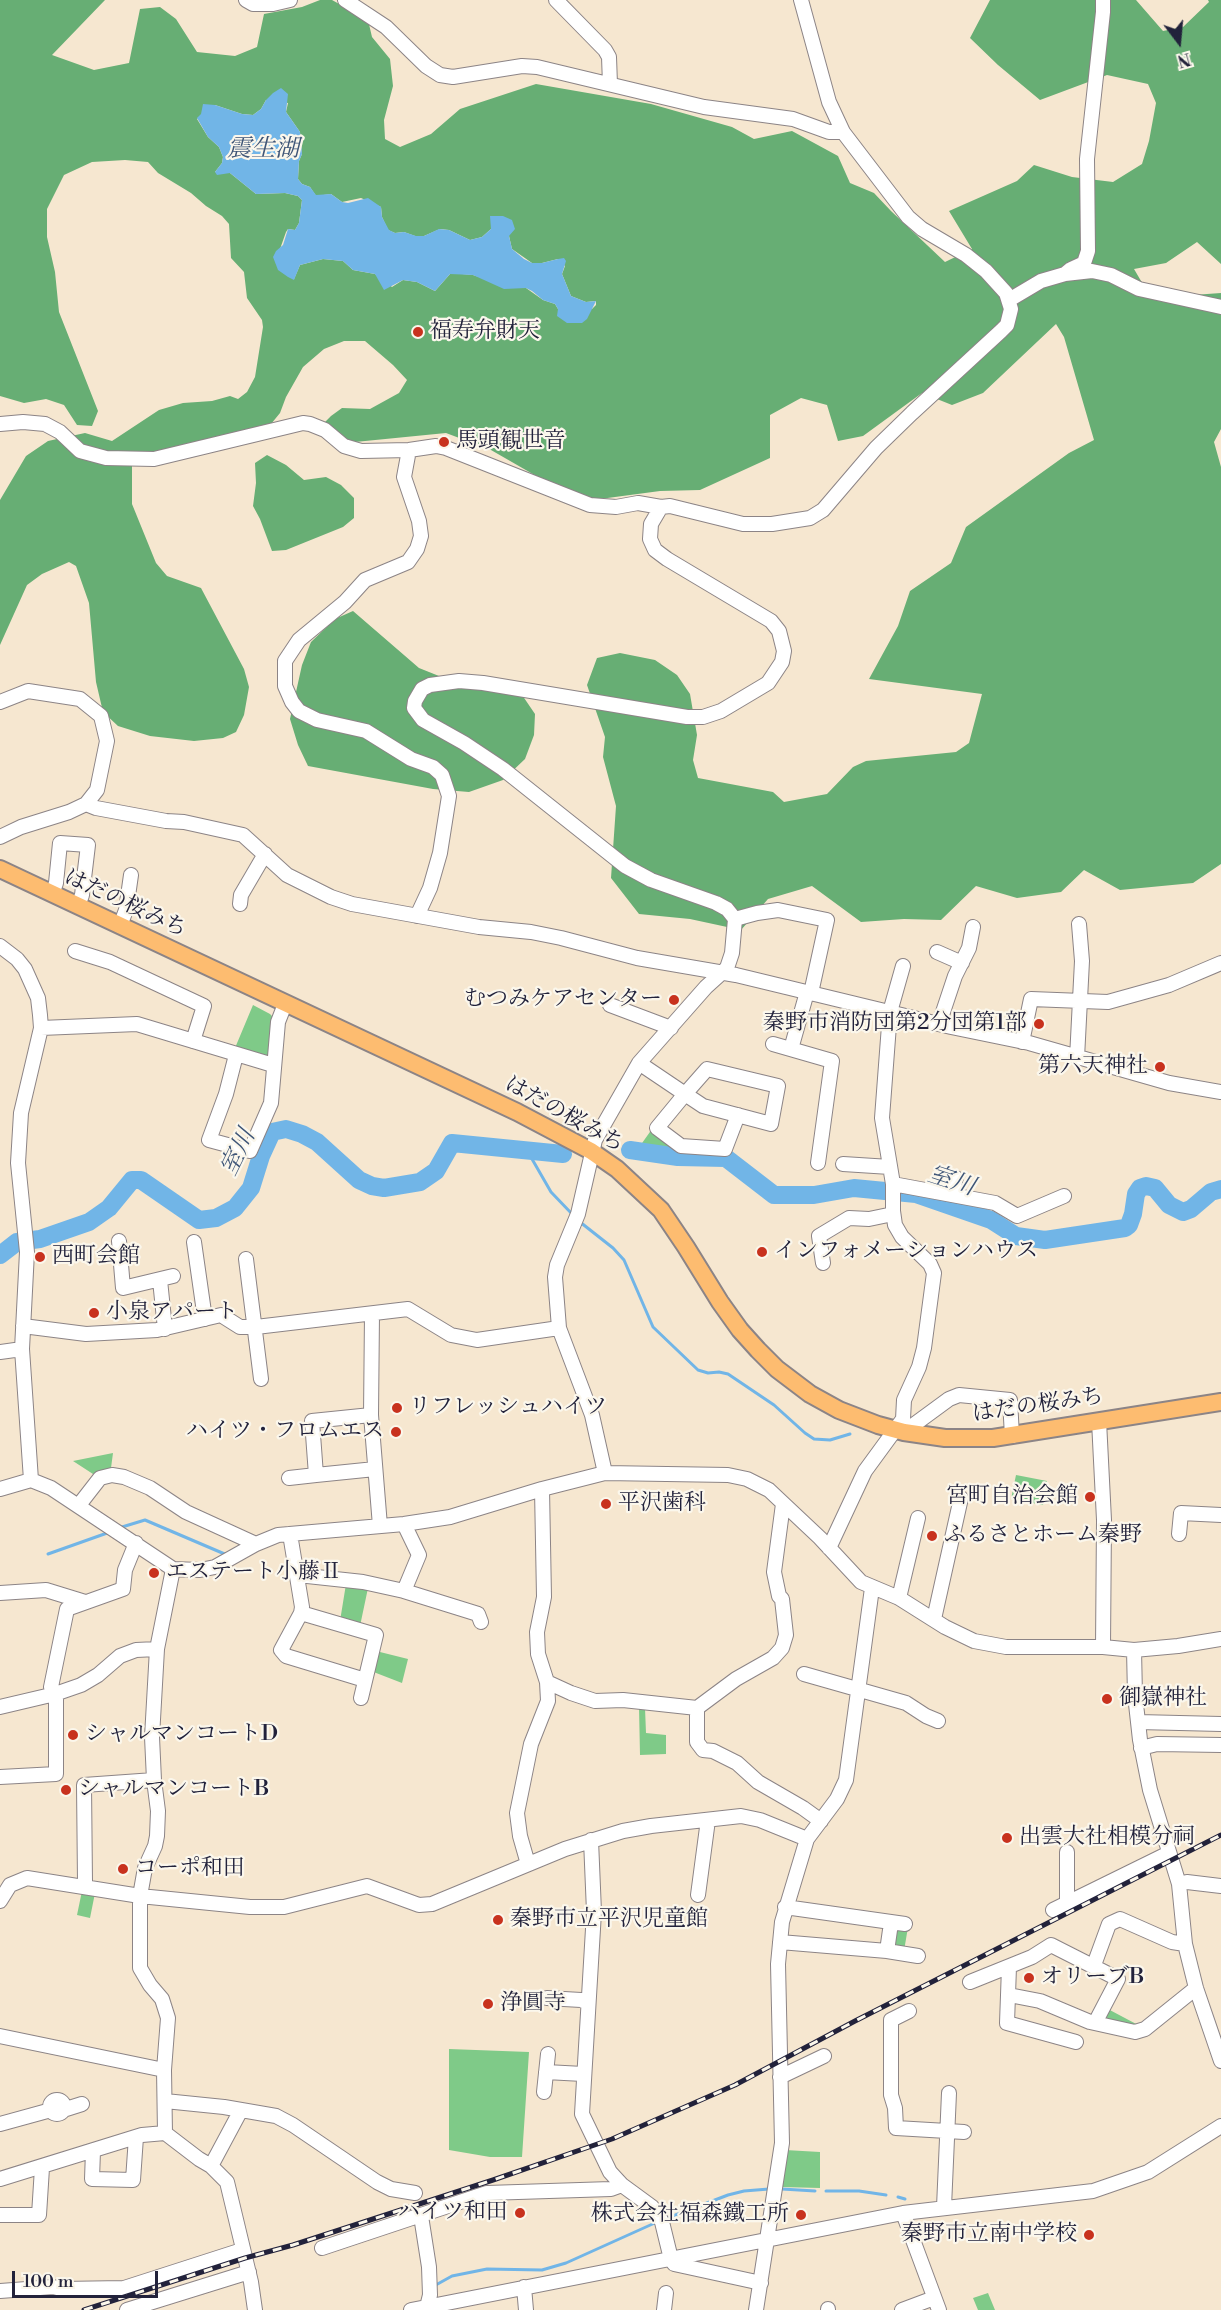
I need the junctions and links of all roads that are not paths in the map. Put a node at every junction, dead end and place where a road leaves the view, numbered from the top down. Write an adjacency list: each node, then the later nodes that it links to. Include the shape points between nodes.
1 (246, 0): 2 (street, via 273,4)
2 (290, 0)
3 (345, 0): 7 (street, via 386,27 440,75 453,77 522,66)
4 (556, 0): 7 (street, via 605,50)
5 (801, 0): 8 (street, via 829,102)
6 (1103, 0): 9 (street, via 1087,159 1088,251 1084,263)
7 (610, 84): 8 (street, via 704,107 793,119 829,132)
8 (843, 132): 10 (street, via 908,217 986,271)
9 (1065, 274): 10 (street, via 1041,281); 11 (street, via 1101,272 1139,289)
10 (1009, 300): 14 (street, via 1010,316 1001,331 891,434 823,510 810,518 743,524 682,508)
11 (1221, 307)
12 (0, 424): 13 (street, via 45,424 80,451 106,458 154,459 303,423 325,430 351,450)
13 (409, 450): 14 (street, via 446,448 590,505 616,507 638,502); 24 (street, via 404,477 419,521 421,536 417,549 408,561 365,580 345,603 299,640 285,661 285,686 299,711 317,720 366,730 442,775 449,796 440,853)
14 (661, 507): 25 (street, via 651,524 650,539 655,550 771,621 779,631 784,651 782,662 768,683 721,711 703,717 459,681 422,688 414,708 423,720 503,769 625,866 651,880 716,903)
15 (0, 702): 16 (street, via 28,691 60,694 80,699 101,716 107,741 97,790)
16 (86, 804): 17 (street); 18 (street, via 243,835)
17 (0, 837)
18 (265, 854): 22 (street); 24 (street, via 287,875 331,897)
19 (0, 869): 21 (main road, はだの桜みち)
20 (131, 875): 27 (street)
21 (52, 894): 23 (main road, はだの桜みち); 23 (street, via 60,843 88,845)
22 (239, 897)
23 (78, 906): 27 (main road, はだの桜みち)
24 (417, 916): 35 (street, via 531,932)
25 (735, 919): 35 (street, via 732,953 727,968); 36 (street, via 777,910 827,920)
26 (1079, 924): 37 (street)
27 (120, 926): 39 (main road, はだの桜みち)
28 (973, 927): 32 (street)
29 (0, 946): 42 (street, via 17,959 32,982 38,998)
30 (75, 951): 44 (street, via 110,962 204,1006)
31 (937, 952): 32 (street)
32 (962, 963): 41 (street)
33 (1221, 963): 37 (street, via 1169,985 1107,1002)
34 (903, 966): 40 (street)
35 (719, 974): 36 (street); 43 (street)
36 (809, 992): 40 (street); 47 (street)
37 (1080, 1002): 45 (street, via 1031,999); 49 (street)
38 (617, 1003): 43 (street)
39 (285, 1004): 51 (street, via 278,1022); 55 (main road, はだの桜みち, via 517,1112)
40 (890, 1012): 41 (street); 58 (street, via 882,1118)
41 (939, 1024): 45 (street)
42 (40, 1028): 44 (street, via 137,1024); 70 (street, via 21,1113 18,1162 27,1252)
43 (671, 1028): 50 (street)
44 (193, 1041): 48 (street)
45 (1022, 1042): 49 (street)
46 (772, 1044): 47 (street)
47 (791, 1049): 56 (street, via 832,1061)
48 (236, 1055): 51 (street); 51 (street, via 209,1140 250,1151 271,1103)
49 (1077, 1058): 52 (street, via 1169,1083)
50 (639, 1063): 53 (street); 55 (street)
51 (273, 1065)
52 (1221, 1092)
53 (684, 1094): 54 (street, via 703,1107); 54 (street, via 657,1128 681,1146 725,1149); 54 (street, via 707,1069 778,1086 771,1124)
54 (738, 1116)
55 (591, 1151): 72 (street, via 578,1214 555,1277); 80 (main road, はだの桜みち, via 617,1168 661,1210 740,1330 777,1369 839,1410)
56 (818, 1163)
57 (843, 1164): 58 (street)
58 (890, 1167): 60 (street)
59 (956, 1178): 61 (street)
60 (893, 1190): 61 (street); 63 (street)
61 (952, 1196): 62 (street, via 996,1203 1017,1216 1039,1211)
62 (1064, 1196)
63 (893, 1214): 67 (street, via 849,1218 819,1236); 80 (street, via 902,1237 934,1273 924,1348 903,1400)
64 (119, 1240): 73 (street, via 116,1261 123,1288 166,1278)
65 (195, 1242): 69 (street)
66 (246, 1259): 71 (street)
67 (823, 1263)
68 (372, 1314): 71 (street); 72 (street, via 408,1309 451,1335 477,1340); 78 (street)
69 (205, 1319): 71 (street, via 221,1315 240,1327); 73 (street)
70 (22, 1326): 73 (street, via 86,1334); 74 (street)
71 (255, 1327): 76 (street)
72 (559, 1328): 83 (street, via 587,1401)
73 (165, 1329)
74 (22, 1349): 75 (street); 86 (street)
75 (0, 1352)
76 (261, 1379)
77 (1221, 1402): 79 (main road, はだの桜みち)
78 (371, 1415): 82 (street); 84 (street, via 312,1421)
79 (1099, 1421): 81 (main road, はだの桜みち); 112 (street, via 1104,1520)
80 (900, 1431): 81 (main road, はだの桜みち, via 945,1438); 81 (street, via 959,1395 1010,1400); 100 (street, via 865,1471)
81 (1012, 1436)
82 (375, 1469): 84 (street); 95 (street)
83 (604, 1473): 88 (street); 90 (street, via 728,1475 769,1490)
84 (316, 1475): 85 (street)
85 (289, 1478)
86 (31, 1480): 87 (street); 91 (street)
87 (0, 1489)
88 (542, 1489): 94 (street, via 450,1516); 117 (street, via 544,1597 537,1632 538,1654)
89 (961, 1498): 109 (street)
90 (783, 1504): 100 (street); 122 (street, via 774,1572 785,1616 782,1648)
91 (78, 1505): 98 (street); 99 (street, via 100,1478 112,1475 150,1488 186,1512)
92 (1221, 1515): 97 (street, via 1181,1513)
93 (918, 1518): 106 (street)
94 (404, 1524): 95 (street); 104 (street, via 419,1554)
95 (380, 1526): 96 (street)
96 (290, 1534): 99 (street); 102 (street)
97 (1179, 1534)
98 (136, 1543): 101 (street); 107 (street, via 125,1570 123,1589)
99 (256, 1544): 101 (street, via 215,1567)
100 (829, 1548): 103 (street, via 856,1578)
101 (173, 1569): 113 (street)
102 (298, 1575): 104 (street); 108 (street)
103 (872, 1588): 106 (street); 118 (street)
104 (404, 1591): 110 (street, via 478,1614)
105 (0, 1593): 107 (street, via 46,1590)
106 (899, 1598): 109 (street)
107 (85, 1602): 119 (street, via 67,1609 51,1687)
108 (301, 1613): 116 (street, via 376,1635); 116 (street, via 282,1650 286,1656)
109 (934, 1618): 112 (street, via 960,1635 996,1645)
110 (481, 1622)
111 (1221, 1639): 114 (street)
112 (1103, 1647): 114 (street)
113 (157, 1649): 119 (street, via 120,1656 81,1685); 129 (street)
114 (1134, 1650): 124 (street)
115 (810, 1679): 118 (street)
116 (365, 1680): 120 (street)
117 (547, 1682): 122 (street, via 595,1701); 136 (street, via 548,1701 531,1744 517,1813)
118 (858, 1690): 123 (street, via 906,1703); 131 (street, via 846,1780)
119 (55, 1694): 121 (street); 128 (street, via 56,1774)
120 (361, 1698)
121 (0, 1707)
122 (697, 1708): 131 (street, via 696,1742 703,1750 737,1763 758,1782)
123 (929, 1721)
124 (1138, 1722): 125 (street, via 1186,1719); 126 (street)
125 (1221, 1724)
126 (1141, 1748): 127 (street, via 1157,1744); 135 (street)
127 (1213, 1748)
128 (0, 1777)
129 (154, 1780): 137 (street, via 84,1785); 141 (street, via 157,1836)
130 (708, 1820): 132 (street, via 741,1816); 133 (street, via 651,1826); 140 (street)
131 (821, 1821): 132 (street)
132 (807, 1839): 144 (street)
133 (591, 1840): 136 (street); 156 (street, via 594,1912)
134 (1067, 1852): 143 (street)
135 (1169, 1853): 138 (street); 143 (street)
136 (528, 1864): 141 (street, via 432,1904 419,1905 368,1886 284,1907)
137 (85, 1882)
138 (1179, 1884): 139 (street); 147 (street)
139 (1221, 1886)
140 (698, 1895)
141 (140, 1896): 142 (street, via 27,1878 10,1885); 164 (street, via 140,1968 162,1999 168,2019)
142 (0, 1901)
143 (1066, 1903): 145 (street)
144 (785, 1907): 146 (street); 148 (street, via 898,1923)
145 (1053, 1910)
146 (780, 1942): 148 (street); 167 (street)
147 (1185, 1944): 150 (street, via 1120,1919 1109,1924); 153 (street)
148 (887, 1951): 149 (street)
149 (918, 1956)
150 (1094, 1965): 151 (street, via 1051,1945); 158 (street, via 1118,1979)
151 (1009, 1967): 152 (street); 154 (street)
152 (970, 1982)
153 (1196, 1988): 158 (street, via 1145,2030 1135,2032); 163 (street)
154 (1009, 1995): 158 (street, via 1040,2001); 160 (street, via 1000,2023)
155 (547, 1998): 156 (street)
156 (588, 2003): 166 (street)
157 (909, 2011): 175 (street, via 891,2020 891,2095 896,2128)
158 (1095, 2023)
159 (0, 2036): 164 (street)
160 (1076, 2042)
161 (548, 2054): 165 (street)
162 (824, 2056): 167 (street)
163 (1221, 2061)
164 (164, 2070): 170 (street)
165 (546, 2072): 166 (street); 168 (street)
166 (583, 2074): 183 (street, via 582,2114 610,2172)
167 (780, 2077): 189 (street, via 782,2143)
168 (544, 2092)
169 (949, 2093): 175 (street)
170 (165, 2101): 172 (street); 177 (street)
171 (82, 2104): 173 (street)
172 (241, 2109): 180 (street); 184 (street, via 276,2116 377,2182)
173 (0, 2124)
174 (1221, 2126): 185 (street, via 1148,2172 1093,2191)
175 (947, 2131): 176 (street); 185 (street)
176 (964, 2132)
177 (165, 2133): 178 (street); 180 (street)
178 (136, 2137): 179 (street); 179 (street, via 133,2180 92,2179)
179 (93, 2151): 181 (street)
180 (211, 2166): 191 (street, via 229,2187)
181 (42, 2168): 182 (street); 187 (street, via 39,2215)
182 (0, 2179)
183 (622, 2185): 188 (street, via 611,2189 488,2193); 192 (street, via 657,2213)
184 (414, 2193)
185 (944, 2207): 186 (street)
186 (903, 2213): 189 (street); 198 (street)
187 (0, 2215)
188 (421, 2216): 190 (street); 199 (street, via 430,2295)
189 (767, 2239): 192 (street); 194 (street)
190 (322, 2248)
191 (242, 2250): 193 (street); 196 (street, via 124,2288)
192 (671, 2259): 194 (street, via 682,2267); 195 (street)
193 (249, 2272): 200 (street); 201 (street)
194 (761, 2283): 204 (street)
195 (524, 2287): 199 (street); 202 (street)
196 (0, 2291)
197 (666, 2293): 203 (street)
198 (937, 2304): 205 (street)
199 (416, 2309)
200 (127, 2310)
201 (255, 2310)
202 (526, 2310)
203 (664, 2310)
204 (756, 2310)
205 (902, 2310)

